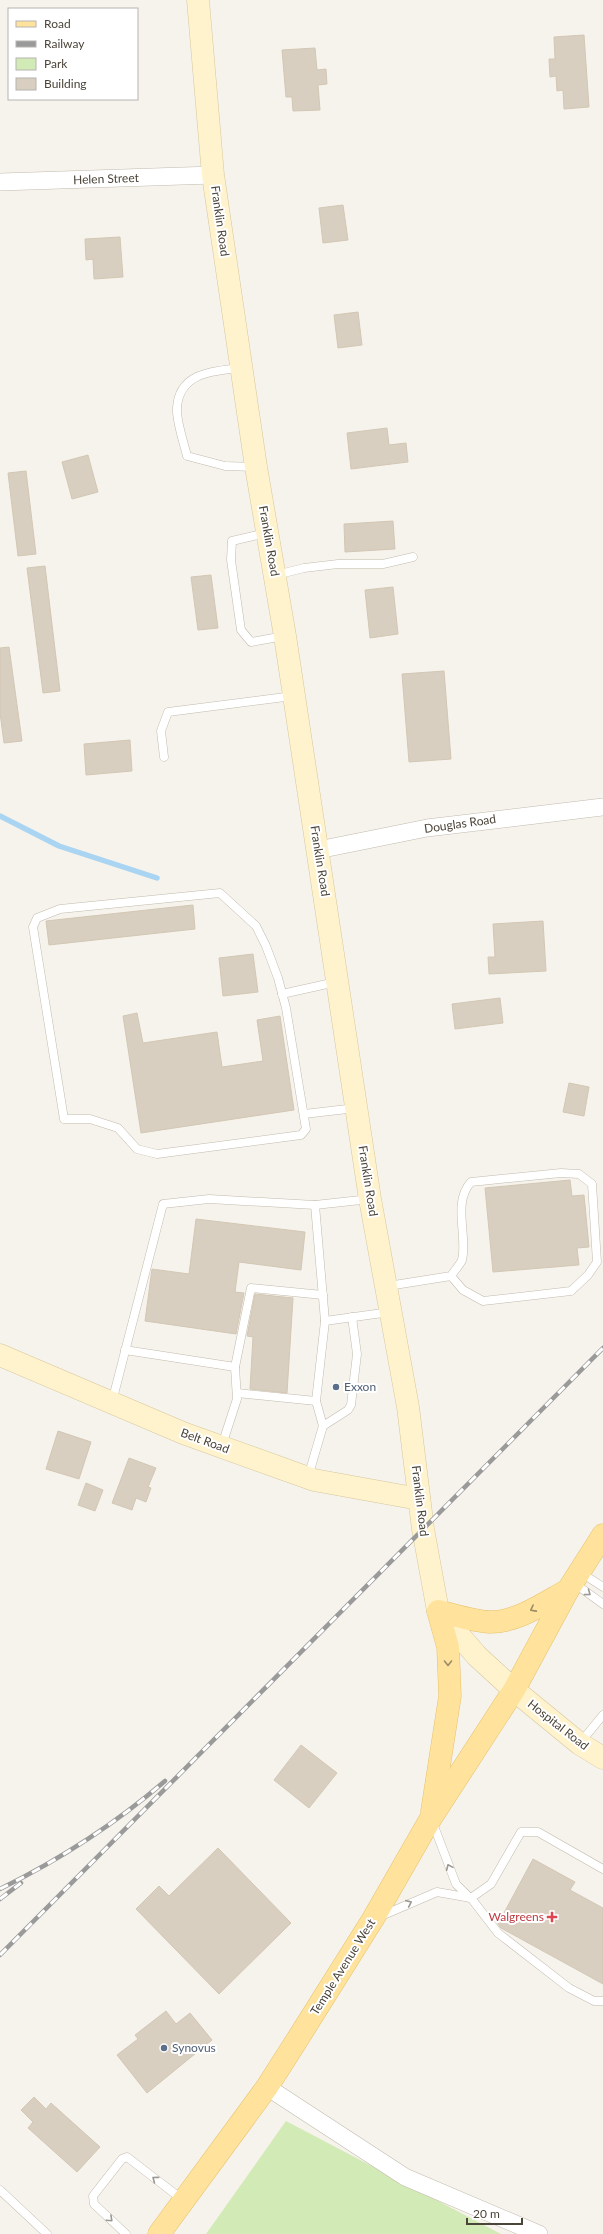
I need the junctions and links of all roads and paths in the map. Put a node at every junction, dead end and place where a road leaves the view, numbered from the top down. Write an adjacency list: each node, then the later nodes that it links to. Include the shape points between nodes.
1 (198, 0): 2 (main road, Franklin Road)
2 (213, 175): 3 (street, Helen Street); 4 (main road, Franklin Road)
3 (0, 182)
4 (241, 368): 5 (main road, Franklin Road); 5 (lane, via 194,376 182,391 177,408 187,456 225,466)
5 (256, 467): 6 (main road, Franklin Road)
6 (268, 533): 8 (main road, Franklin Road); 9 (lane, via 232,541 231,560 241,630 251,642)
7 (413, 557): 8 (lane, via 382,564 338,564 304,568)
8 (275, 576): 9 (main road, Franklin Road)
9 (285, 636): 10 (main road, Franklin Road)
10 (294, 696): 11 (lane, via 168,712 161,731); 13 (main road, Franklin Road)
11 (164, 757)
12 (603, 807): 13 (street, Douglas Road, via 427,828)
13 (318, 850): 14 (main road, Franklin Road)
14 (337, 982): 15 (lane); 16 (main road, Franklin Road)
15 (282, 994): 17 (lane); 17 (lane, via 266,946 256,926 220,893 60,909 37,918 33,927 64,1119 90,1119 118,1128 137,1149 157,1154 301,1135 306,1129)
16 (357, 1108): 17 (lane); 18 (main road, Franklin Road)
17 (304, 1114)
18 (370, 1199): 19 (lane); 21 (main road, Franklin Road)
19 (315, 1205): 22 (lane); 26 (lane, via 209,1199 163,1204)
20 (451, 1276): 20 (lane, via 463,1290 483,1301 571,1291 597,1262 592,1184 579,1174 561,1173 471,1182 464,1189 461,1206 462,1261); 21 (lane)
21 (388, 1286): 23 (main road, Franklin Road)
22 (323, 1295): 25 (lane); 28 (lane, via 251,1288)
23 (392, 1311): 24 (lane); 35 (main road, Franklin Road, via 408,1407)
24 (352, 1317): 25 (lane); 32 (lane, via 357,1348 351,1405 348,1410)
25 (325, 1321): 30 (lane)
26 (125, 1350): 28 (lane); 31 (lane)
27 (0, 1355): 31 (main road, Belt Road)
28 (235, 1367): 29 (lane)
29 (237, 1393): 30 (lane); 33 (lane)
30 (316, 1401): 32 (lane)
31 (112, 1403): 33 (main road, Belt Road)
32 (323, 1426): 34 (lane)
33 (221, 1447): 34 (main road, Belt Road)
34 (307, 1478): 35 (main road, Belt Road)
35 (419, 1499): 40 (main road, Franklin Road)
36 (603, 1535): 37 (main road, Temple Avenue West)
37 (574, 1582): 38 (lane); 39 (lane, one-way to 39); 40 (main road, one-way to 40, via 525,1614 505,1620 475,1620); 41 (main road, Temple Avenue West)
38 (603, 1587)
39 (603, 1604)
40 (438, 1611): 41 (main road, via 476,1656); 45 (main road, one-way to 45, via 448,1647 450,1696)
41 (514, 1690): 43 (main road, Hospital Road); 45 (main road, Temple Avenue West)
42 (603, 1715): 43 (lane)
43 (580, 1744): 44 (main road, Hospital Road)
44 (603, 1758)
45 (431, 1818): 47 (lane, one-way to 45, via 456,1884); 48 (main road, Temple Avenue West)
46 (603, 1869): 47 (lane, via 538,1832 521,1832 491,1884)
47 (471, 1898): 48 (lane, one-way to 47, via 437,1892); 49 (lane, via 498,1933 569,1988 594,2001)
48 (373, 1919): 50 (main road, Temple Avenue West)
49 (603, 2001)
50 (267, 2087): 52 (main road, Temple Avenue West); 53 (street, via 405,2177)
51 (0, 2190): 54 (lane)
52 (184, 2200): 55 (lane, one-way to 55, via 127,2158 122,2159 93,2196 94,2204); 56 (main road, Temple Avenue West)
53 (517, 2230): 57 (street)
54 (47, 2234)
55 (126, 2234)
56 (159, 2234)
57 (540, 2234)

